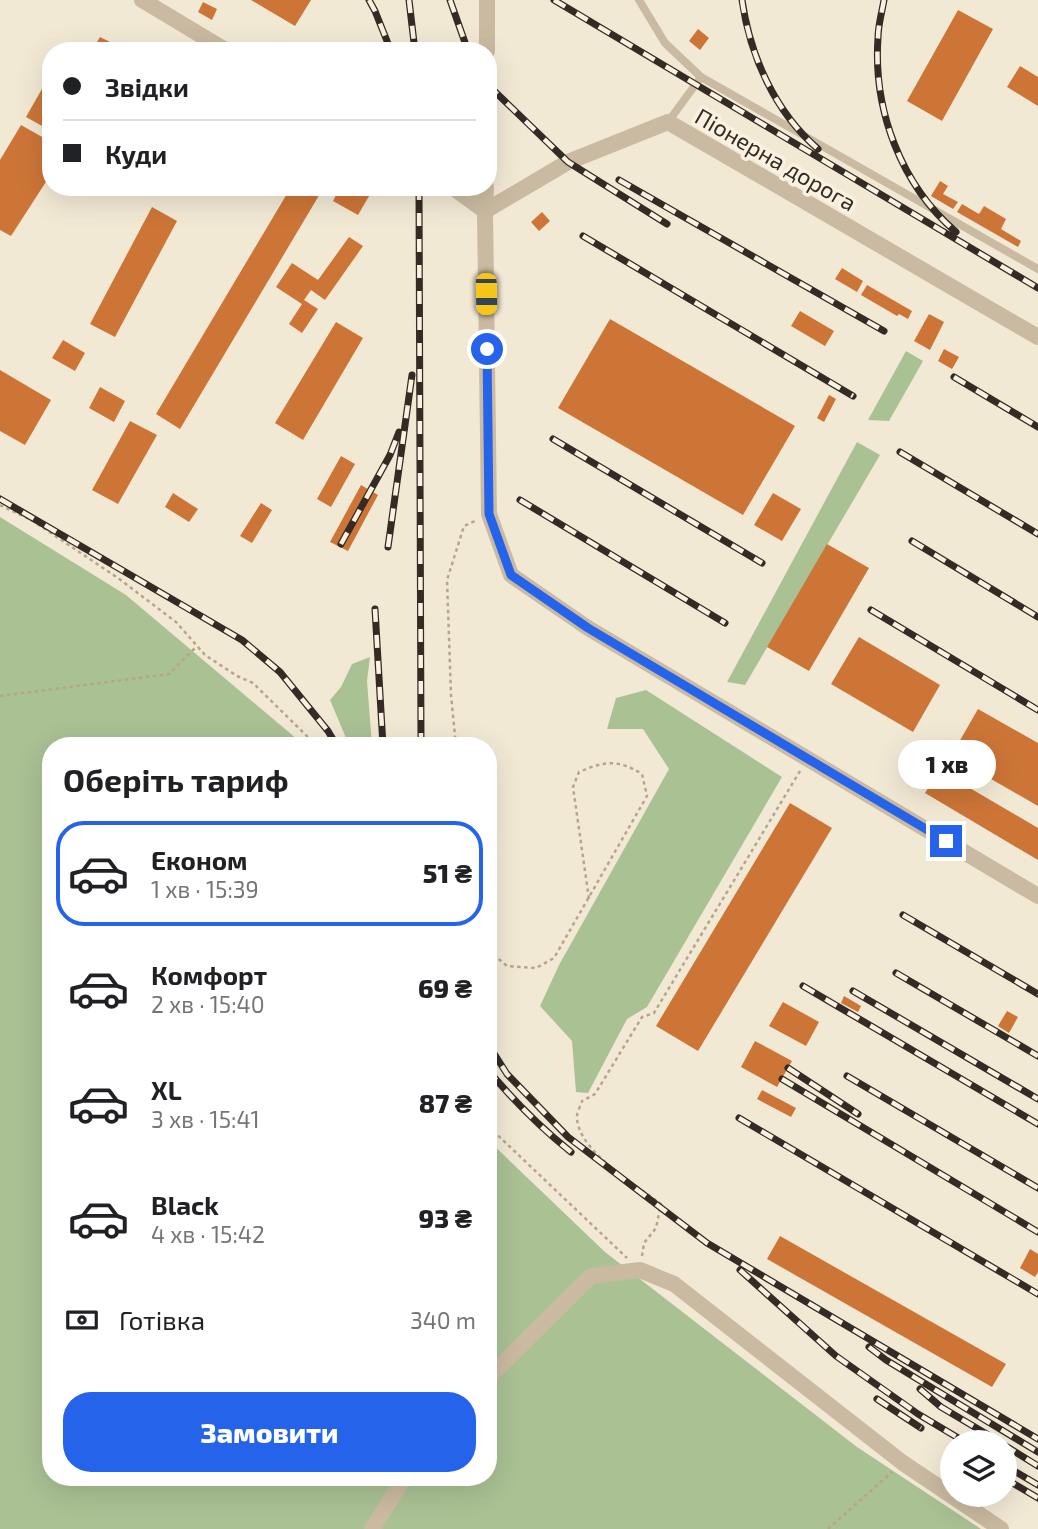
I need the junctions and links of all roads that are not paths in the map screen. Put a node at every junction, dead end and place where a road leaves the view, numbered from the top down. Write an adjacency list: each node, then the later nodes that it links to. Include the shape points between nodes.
1 (142, 0): 4 (street)
2 (487, 0): 5 (street)
3 (639, 0): 6 (lane, via 664,43)
4 (212, 42)
5 (487, 42)
6 (701, 77): 7 (lane); 11 (lane)
7 (668, 122): 10 (street, Піонерна дорога, via 568,162); 12 (street, Піонерна дорога)
8 (464, 196): 10 (street)
9 (486, 196): 10 (street)
10 (485, 211): 13 (street, via 489,514 511,575 588,628)
11 (1038, 269)
12 (1038, 337)
13 (1038, 896)
14 (497, 1369): 17 (street, via 591,1276 640,1270 674,1284 903,1463)
15 (399, 1486): 16 (street)
16 (372, 1529)
17 (1001, 1529)

